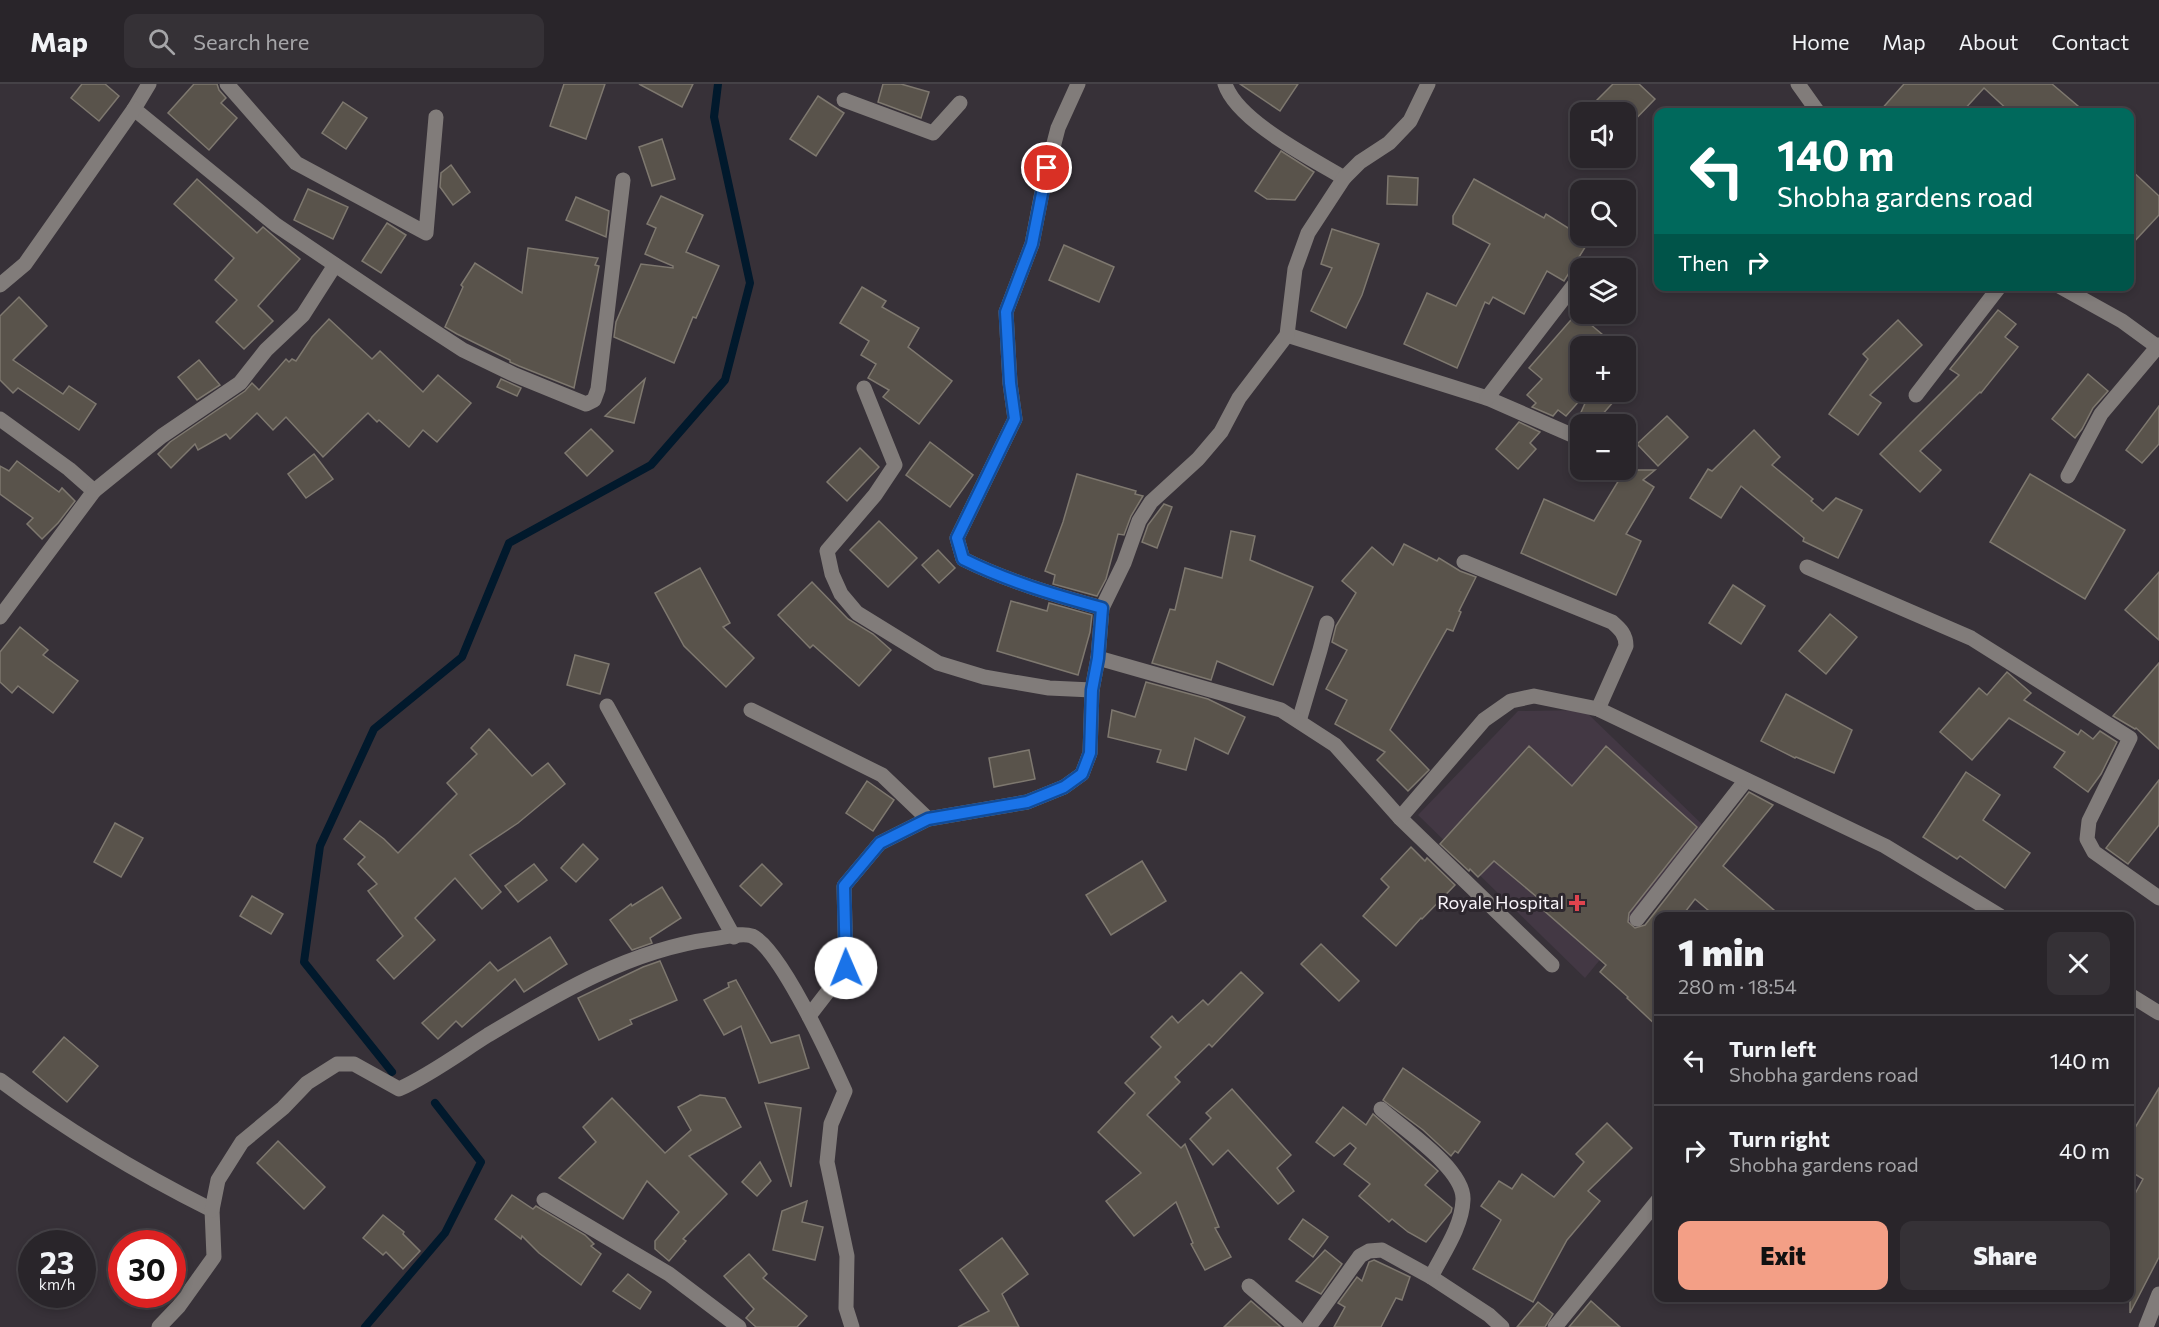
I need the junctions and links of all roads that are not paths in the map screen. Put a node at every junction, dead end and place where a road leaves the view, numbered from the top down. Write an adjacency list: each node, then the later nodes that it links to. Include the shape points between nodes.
1 (149, 84): 10 (street)
2 (227, 84): 11 (street, via 296,163 426,233)
3 (1078, 84): 30 (street, via 1058,128 1032,244 1006,312 1015,419 957,538 963,559 992,573)
4 (1225, 84): 12 (street, via 1233,100 1264,128)
5 (1428, 84): 12 (street, via 1410,121)
6 (1798, 84): 9 (street)
7 (844, 100): 8 (street, via 933,133)
8 (960, 103)
9 (1815, 108)
10 (134, 109): 14 (street, via 276,225); 15 (street, via 25,264)
11 (436, 117)
12 (1344, 178): 19 (street, via 1308,232 1295,269)
13 (623, 180): 14 (street, via 598,389 594,400 586,404 463,350)
14 (335, 265): 27 (street, via 303,315 266,350 240,383 162,436)
15 (0, 285)
16 (1570, 289): 23 (street)
17 (1996, 291): 22 (street)
18 (2068, 291): 20 (street)
19 (1287, 335): 23 (street); 30 (street, via 1239,398 1221,432 1151,502)
20 (2158, 346): 26 (street, via 2101,414)
21 (864, 388): 34 (street, via 895,465 827,551 841,594 857,613 938,663 984,677 1049,688)
22 (1916, 395)
23 (1487, 398): 25 (street)
24 (0, 418): 27 (street)
25 (1570, 434)
26 (2068, 476)
27 (94, 491): 31 (street)
28 (1464, 562): 36 (street, via 1612,622 1623,632 1626,645)
29 (1807, 567): 42 (street, via 1971,638 2130,738 2089,821 2087,839 2094,852)
30 (1102, 608): 33 (street)
31 (0, 617)
32 (1327, 623): 38 (street)
33 (1098, 658): 34 (street); 38 (street, via 1281,710)
34 (1092, 690): 41 (street, via 1090,753 1082,774 1064,787 1027,802)
35 (607, 706): 45 (street)
36 (1598, 709): 39 (street); 40 (street, via 1534,696 1511,700 1484,720)
37 (751, 710): 41 (street, via 882,775)
38 (1299, 721): 40 (street, via 1335,745)
39 (1746, 780): 43 (street, via 1885,846); 44 (street)
40 (1400, 818): 46 (street)
41 (928, 819): 49 (street, via 880,843 844,886 846,968)
42 (2159, 898)
43 (1993, 912)
44 (1637, 919)
45 (734, 937): 49 (street, via 753,936 770,951); 54 (street, via 683,943 601,972 399,1089 354,1064 337,1064 307,1083 242,1143 218,1180)
46 (1552, 964)
47 (2134, 997): 48 (street)
48 (2159, 1013)
49 (809, 1016): 60 (street, via 846,1090 831,1124 828,1162 847,1256 846,1308)
50 (0, 1080): 54 (street, via 118,1159)
51 (1381, 1109): 55 (street, via 1454,1174 1464,1198 1458,1225)
52 (544, 1200): 59 (street, via 669,1274)
53 (1654, 1205): 64 (street)
54 (212, 1210): 58 (street, via 213,1257)
55 (1431, 1277): 62 (street, via 1382,1250 1369,1251 1360,1256); 63 (street)
56 (1249, 1286): 61 (street)
57 (2159, 1294): 65 (street)
58 (159, 1327)
59 (740, 1327)
60 (852, 1327)
61 (1296, 1327)
62 (1309, 1327)
63 (1502, 1327)
64 (1555, 1327)
65 (2146, 1327)

